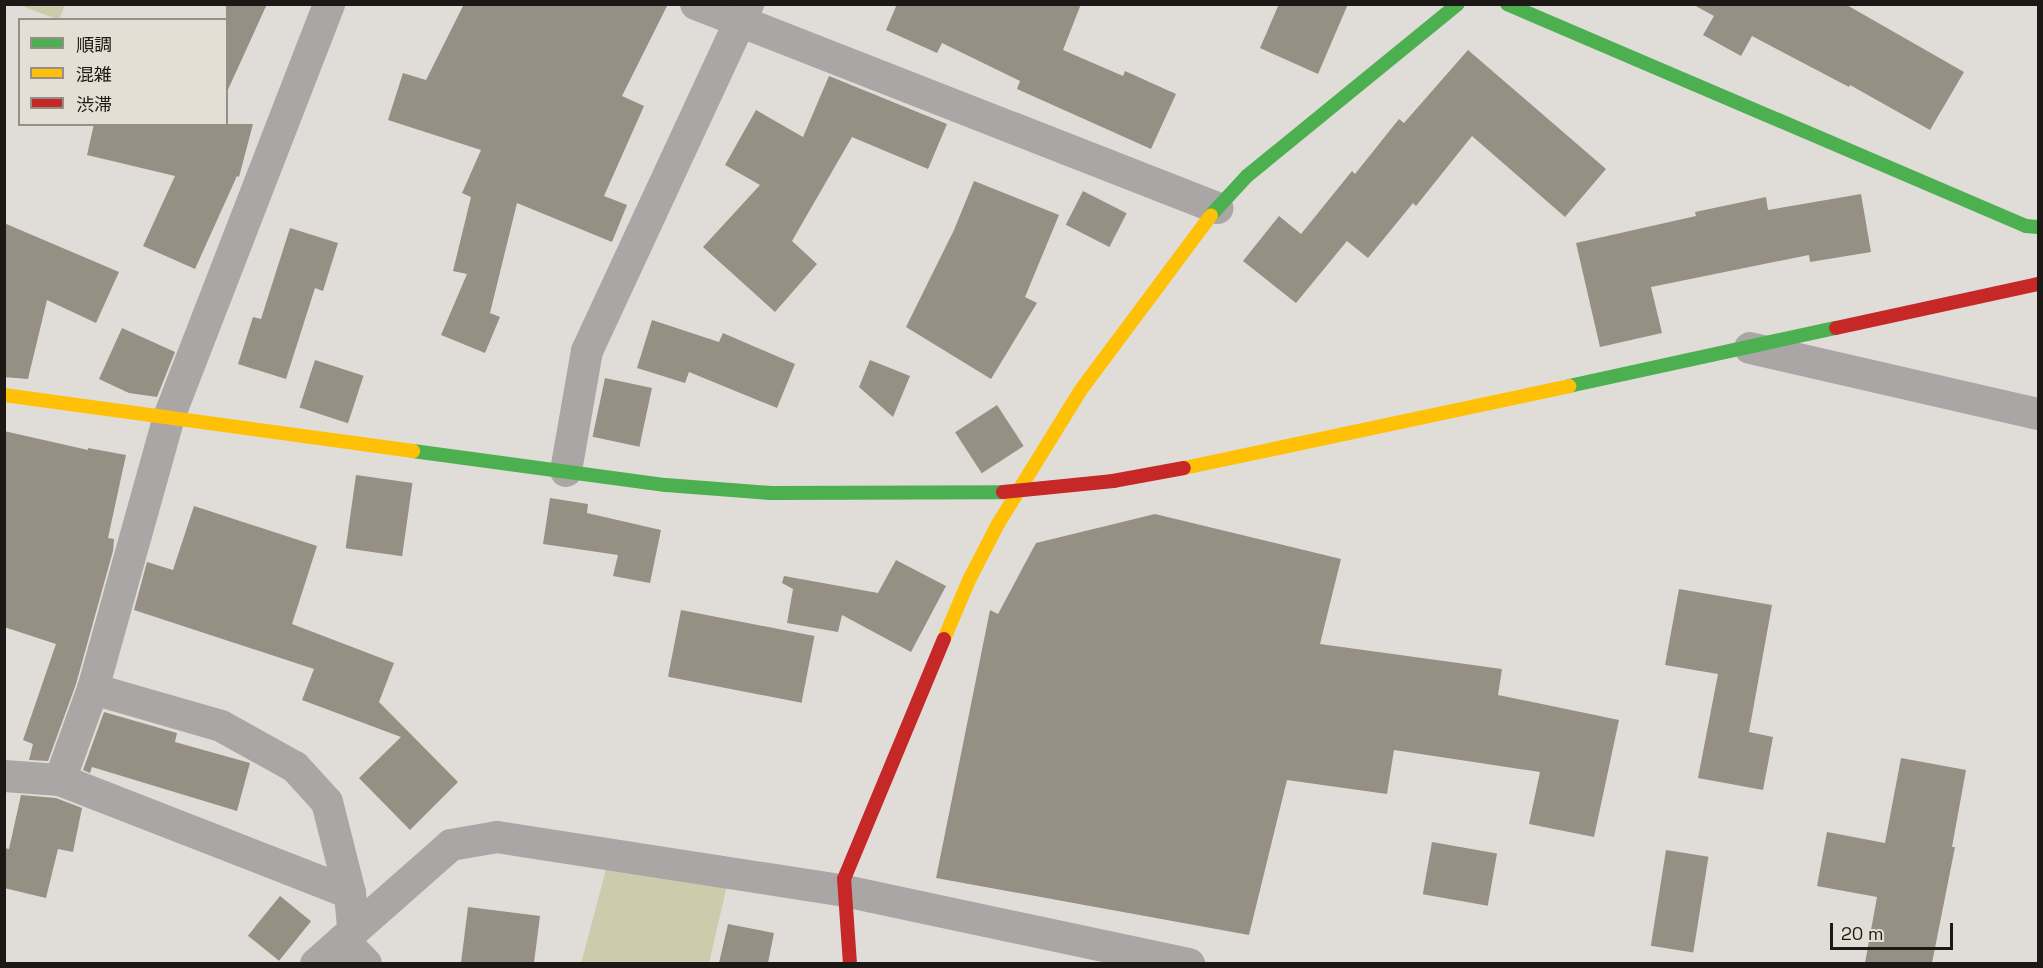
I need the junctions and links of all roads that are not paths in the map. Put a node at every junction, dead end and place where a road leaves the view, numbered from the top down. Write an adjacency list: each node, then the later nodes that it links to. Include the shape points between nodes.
1 (329, 4): 12 (street)
2 (696, 4): 5 (street)
3 (1458, 4): 6 (street, via 1247,176)
4 (1508, 4): 7 (street, via 2026,226)
5 (744, 13): 6 (street); 13 (street, via 587,351)
6 (1217, 208): 14 (street, via 1080,391)
7 (2038, 227)
8 (2038, 284): 9 (street)
9 (1750, 348): 11 (street); 14 (street, via 1264,453 1113,481)
10 (4, 395): 12 (street)
11 (2038, 414)
12 (169, 417): 13 (street); 15 (street)
13 (566, 471): 14 (street, via 666,485 771,493)
14 (1017, 492): 18 (street, via 969,580 844,879)
15 (93, 689): 17 (street); 19 (street, via 221,726 296,767 327,802)
16 (4, 776): 17 (street)
17 (60, 780): 19 (street)
18 (845, 891): 20 (street, via 497,837 451,845); 23 (street); 24 (street)
19 (350, 893): 20 (street)
20 (348, 935): 21 (street); 22 (street)
21 (316, 963)
22 (366, 963)
23 (850, 963)
24 (1189, 963)

